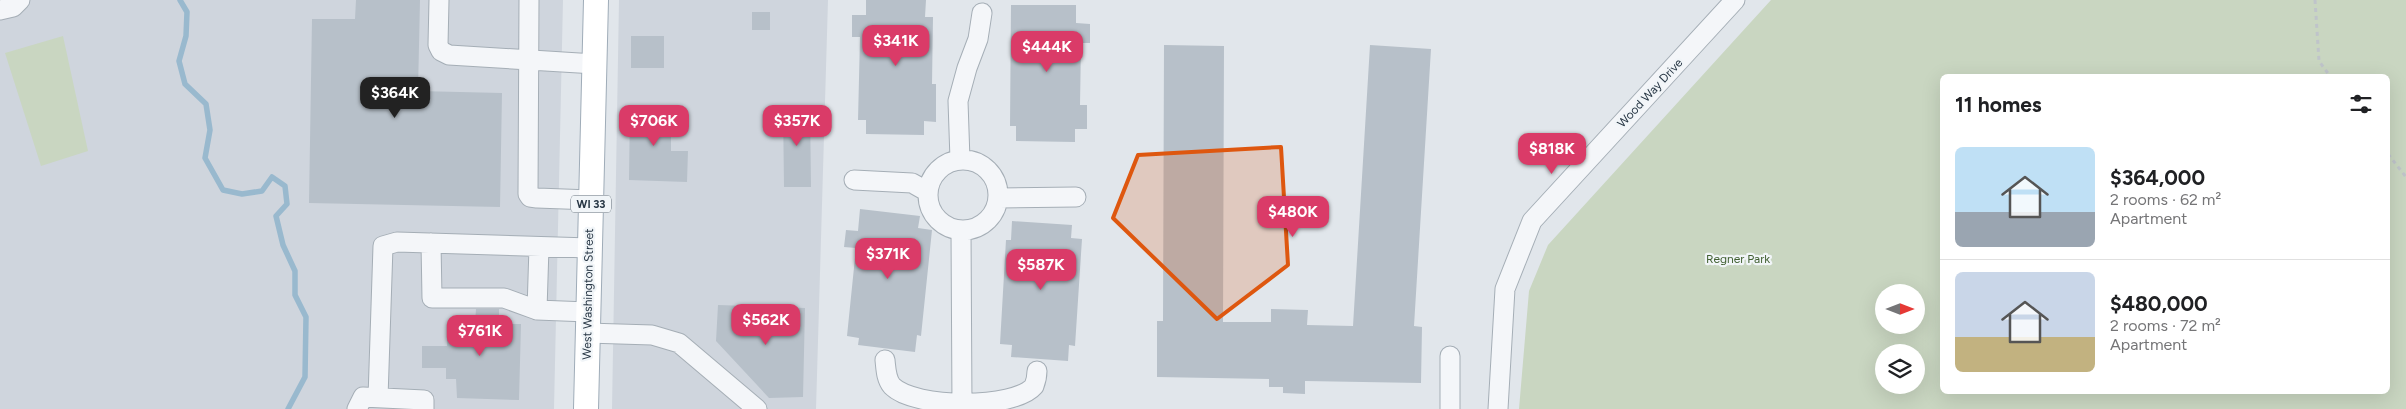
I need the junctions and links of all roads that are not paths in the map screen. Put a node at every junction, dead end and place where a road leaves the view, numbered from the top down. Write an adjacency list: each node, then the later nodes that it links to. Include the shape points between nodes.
1 (20, 0): 6 (street, via 13,7)
2 (439, 0): 8 (street, via 438,45 441,51 449,55)
3 (529, 0): 8 (street)
4 (596, 0): 9 (main road, West Washington Street / WI 33)
5 (1735, 0): 32 (street, Wood Way Drive, via 1532,221 1505,289)
6 (0, 10)
7 (982, 13): 10 (street, via 978,39 966,68 958,101)
8 (528, 60): 9 (street); 15 (street, via 528,194 536,198)
9 (595, 64): 15 (main road, West Washington Street / WI 33)
10 (960, 160): 12 (street, via 938,170); 14 (street, via 984,166 998,186)
11 (854, 180): 12 (street, via 912,183)
12 (928, 192): 16 (street, via 931,209 940,223)
13 (1076, 197): 14 (street)
14 (999, 198): 16 (street, via 995,211 986,222 974,229)
15 (591, 200): 19 (main road, West Washington Street / WI 33)
16 (960, 231): 26 (street)
17 (431, 243): 18 (street); 20 (street, via 432,298 504,298); 25 (street, via 397,242 382,246)
18 (539, 246): 19 (street); 20 (street)
19 (590, 248): 21 (main road, West Washington Street / WI 33)
20 (537, 310): 21 (street)
21 (588, 322): 29 (main road, West Washington Street / WI 33); 30 (street, via 679,343)
22 (1450, 356): 31 (street)
23 (885, 360): 26 (street, via 886,375 892,386 929,403)
24 (1037, 370): 26 (street, via 1034,386 1027,392 986,405)
25 (378, 398): 27 (street, via 363,397); 28 (street, via 424,400)
26 (962, 408)
27 (357, 409)
28 (424, 409)
29 (586, 409)
30 (756, 409)
31 (1450, 409)
32 (1498, 409)

